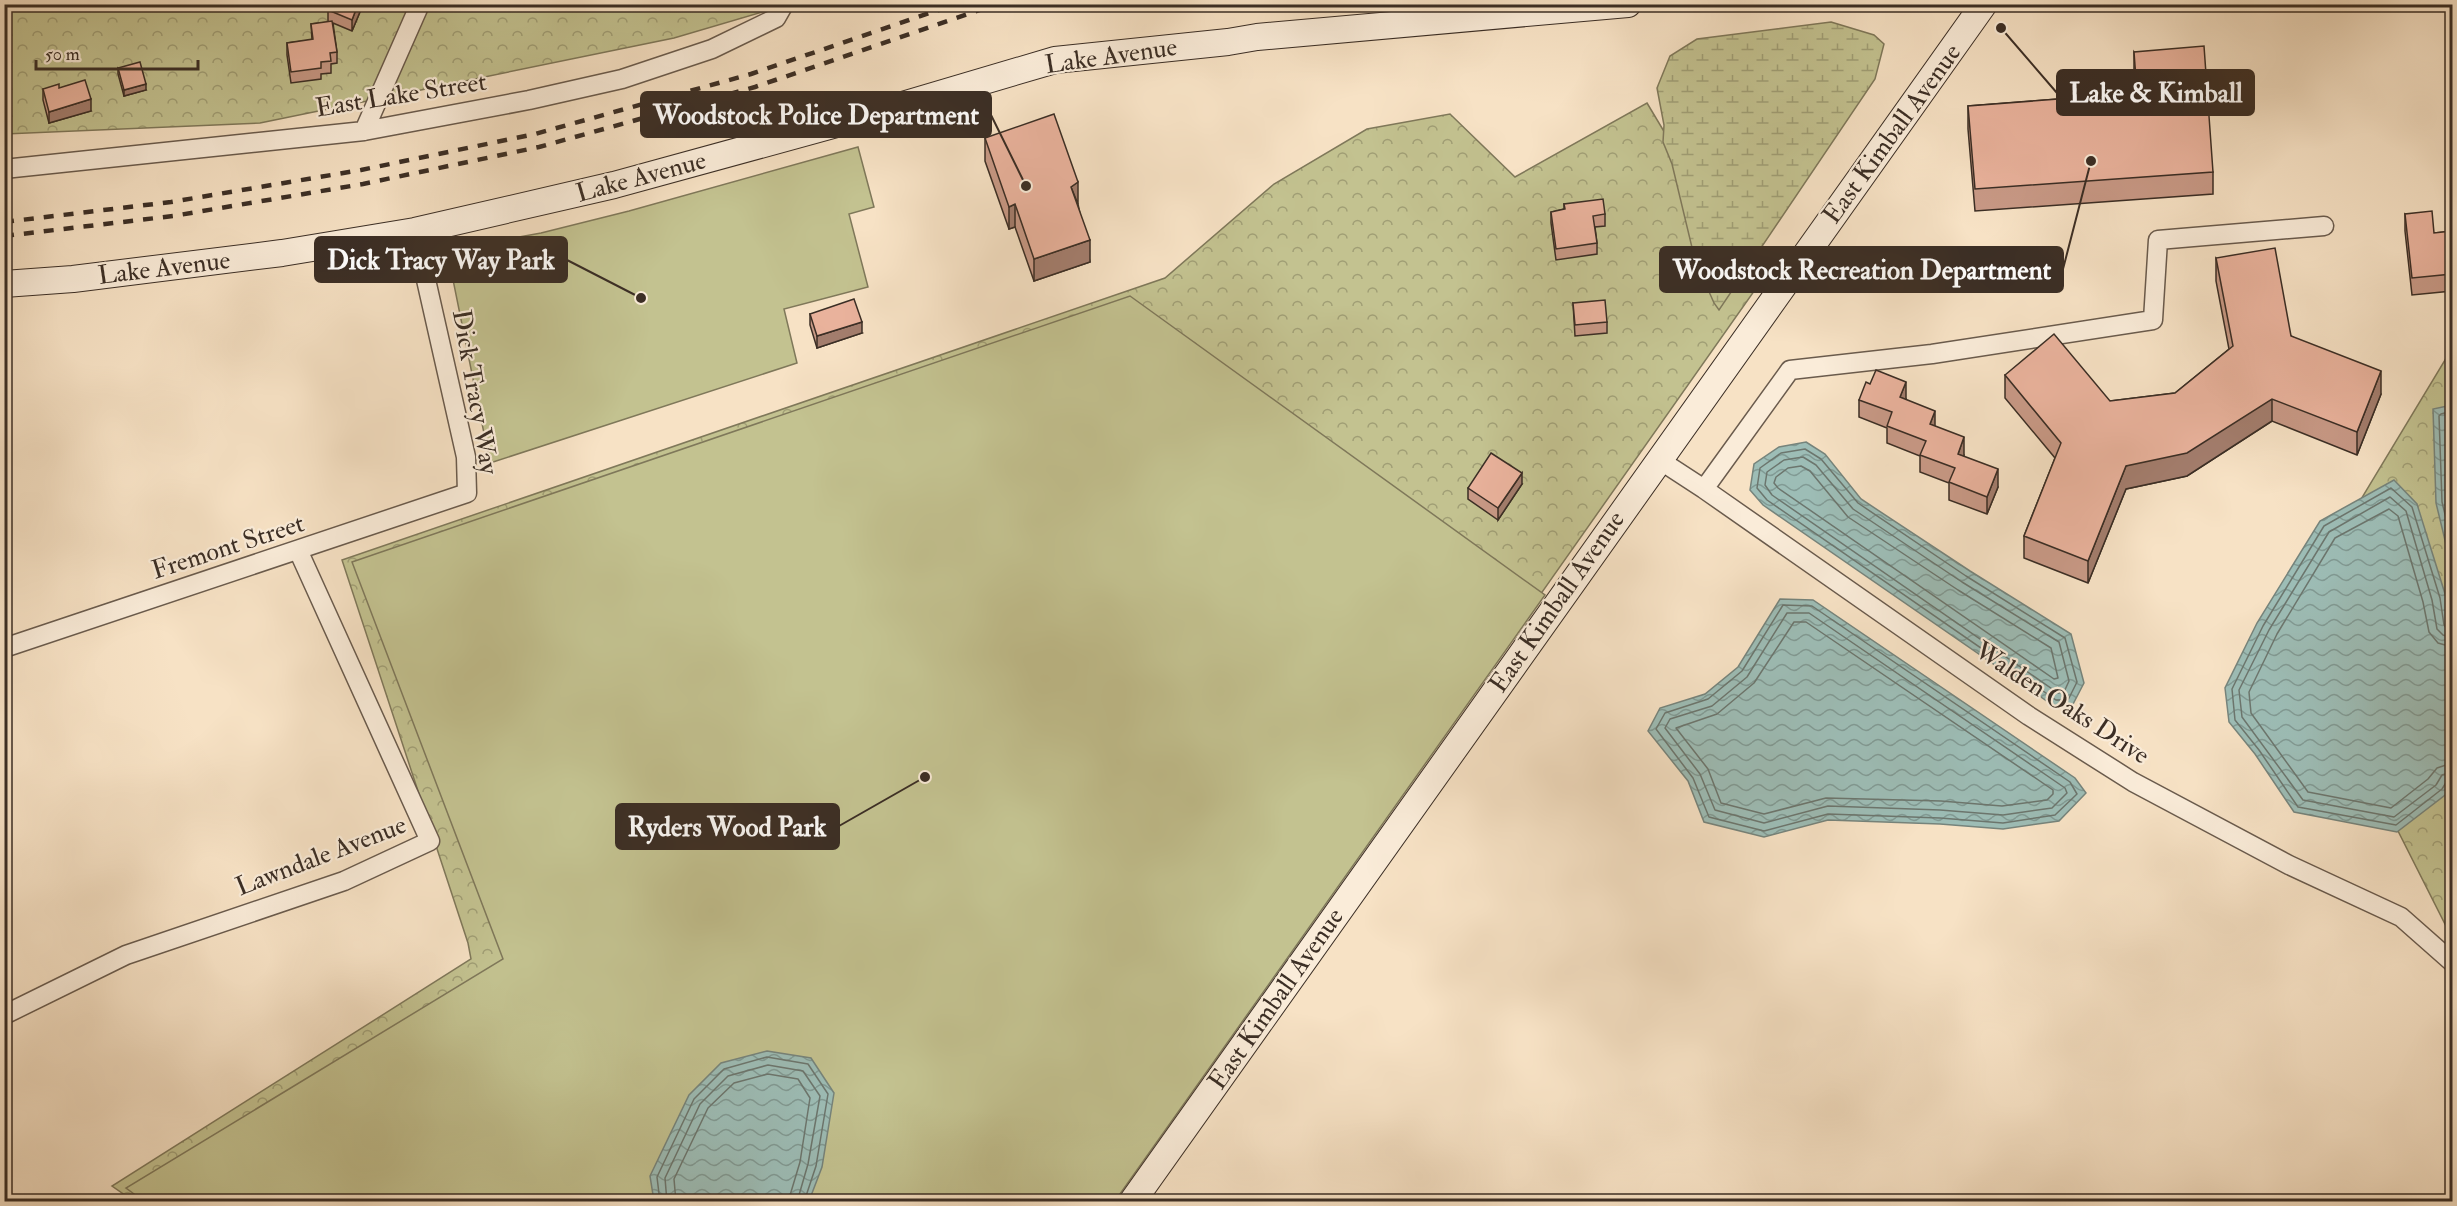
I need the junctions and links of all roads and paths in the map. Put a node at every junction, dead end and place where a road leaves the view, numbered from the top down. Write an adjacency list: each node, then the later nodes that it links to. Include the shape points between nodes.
1 (420, 4): 5 (street)
2 (784, 4): 5 (street, East Lake Street, via 776,18 712,49 621,79)
3 (1628, 4): 8 (street, Lake Avenue, via 1257,36 1055,60 625,182)
4 (1984, 4): 10 (street, East Kimball Avenue)
5 (364, 131): 6 (street, East Lake Street)
6 (5, 167)
7 (2324, 226): 11 (street, via 2158,240 2152,320 1932,354 1790,370)
8 (415, 231): 9 (street, Lake Avenue, via 282,253); 12 (street, Dick Tracy Way, via 466,457)
9 (4, 284)
10 (1658, 459): 11 (street, Walden Oaks Drive); 17 (street, East Kimball Avenue)
11 (1704, 489): 15 (street, Walden Oaks Drive, via 2029,716 2133,782 2289,865 2401,917)
12 (467, 493): 13 (street, Fremont Street)
13 (298, 550): 14 (street, Fremont Street); 16 (street, Lawndale Avenue, via 430,841 344,881 126,955)
14 (4, 648)
15 (2452, 962)
16 (4, 1015)
17 (1132, 1202)

